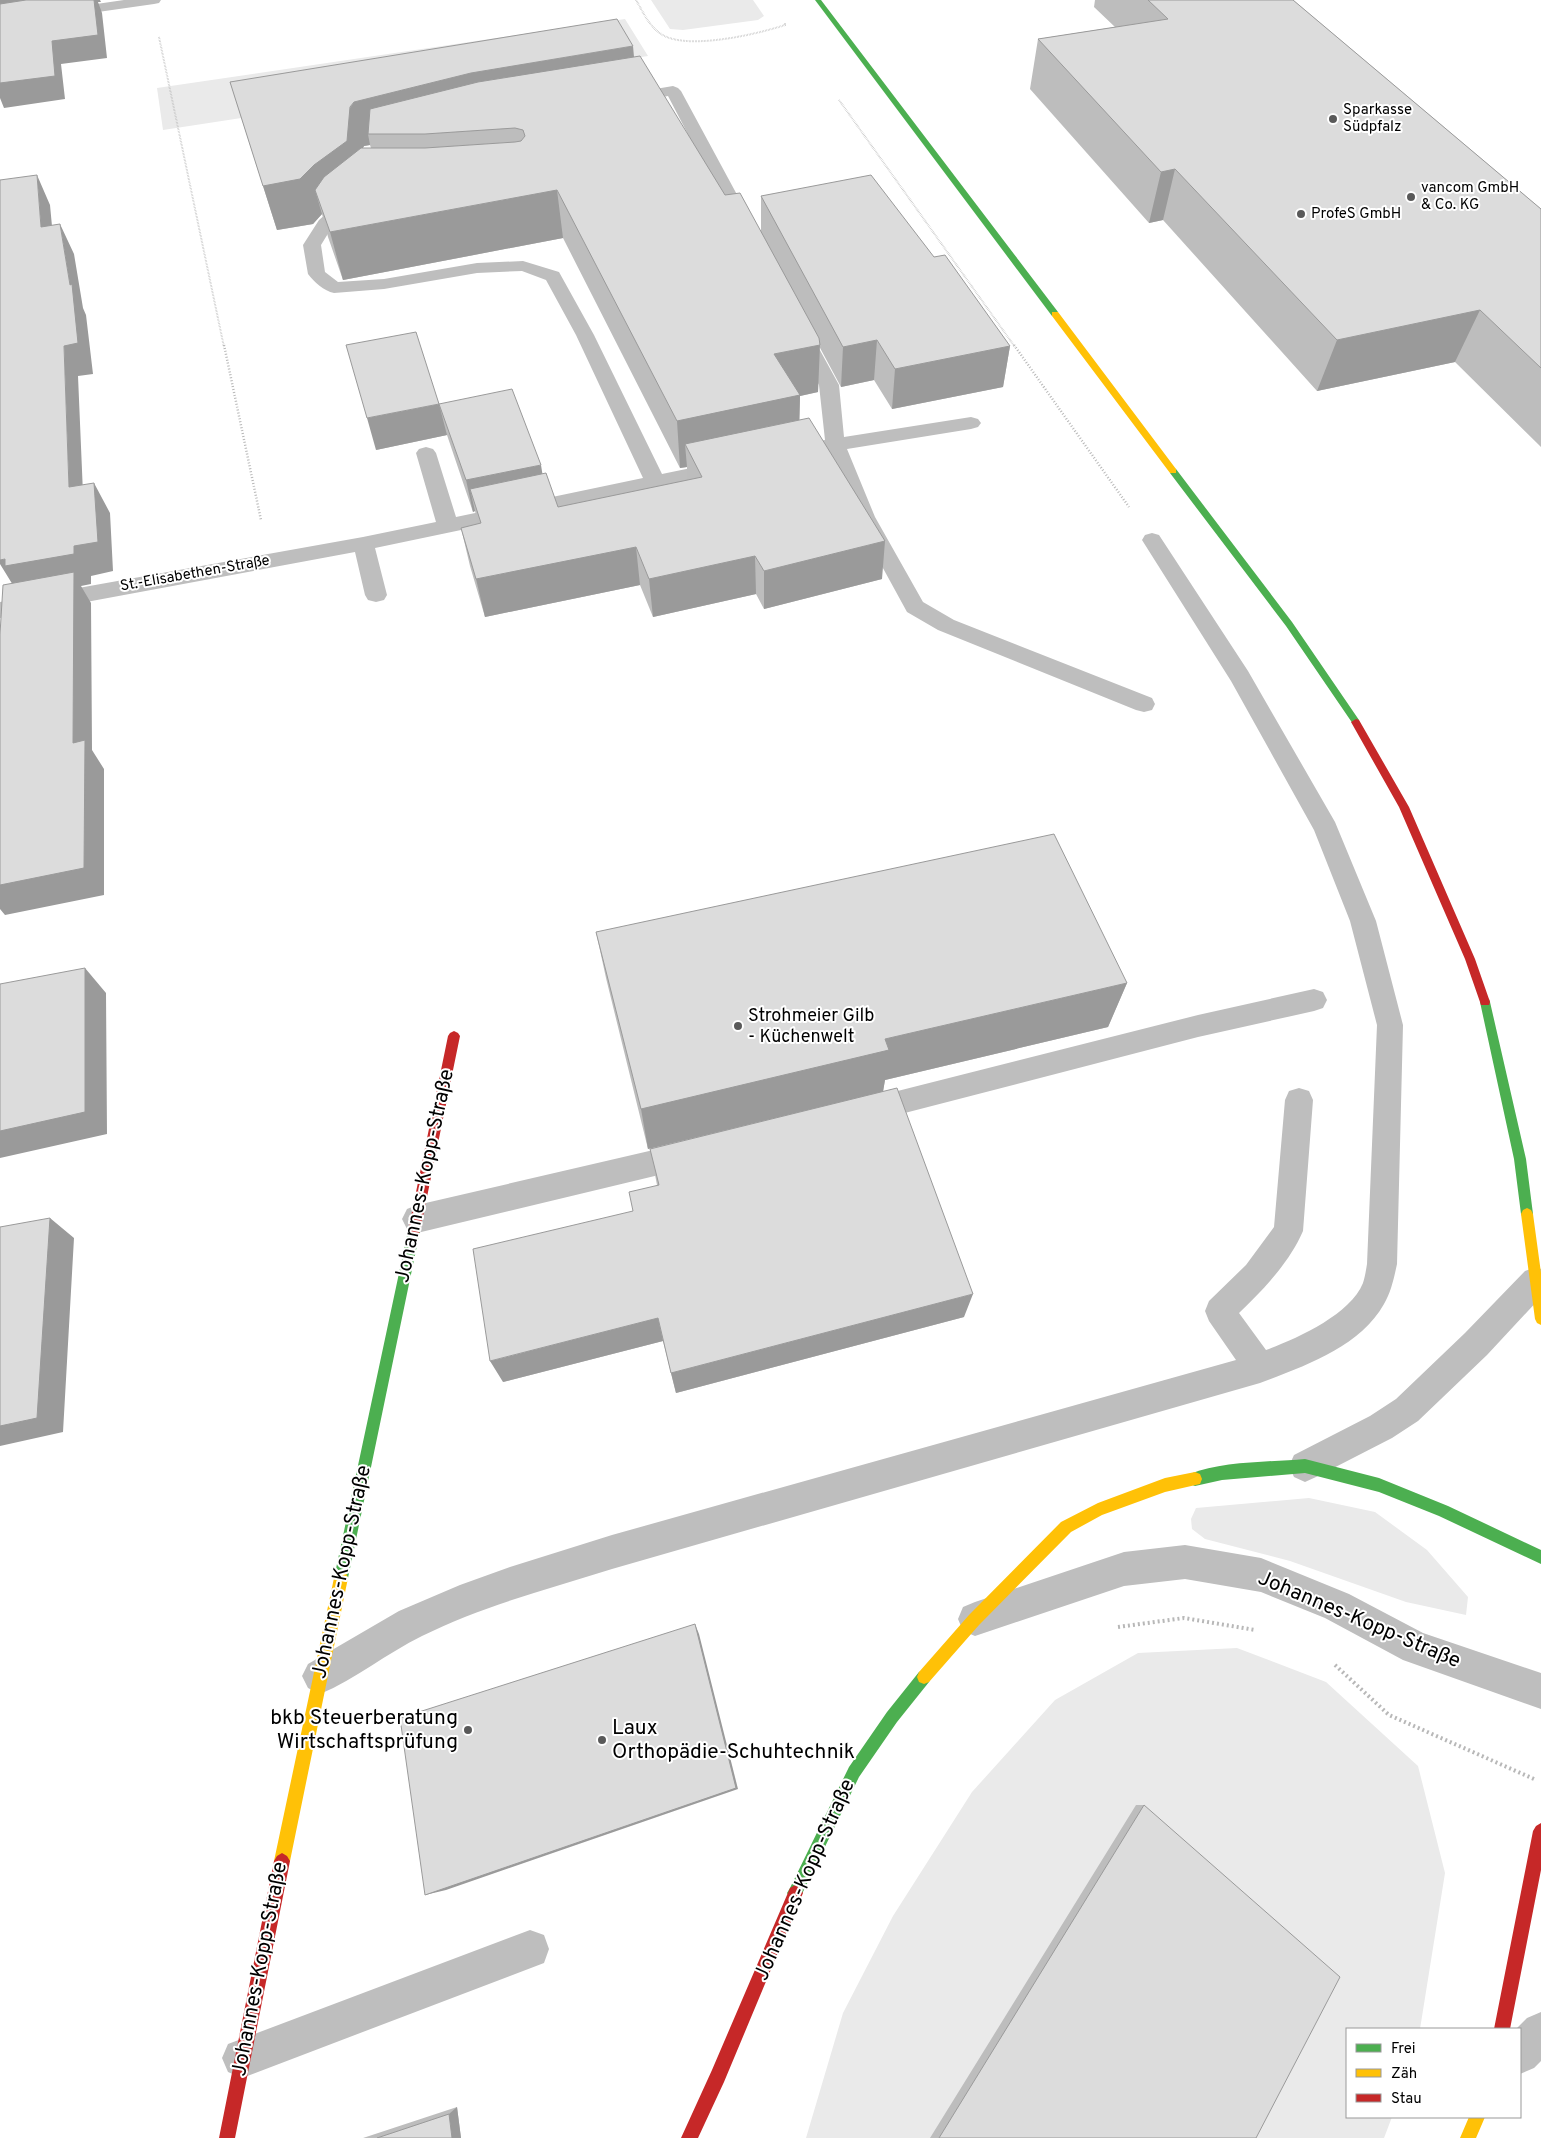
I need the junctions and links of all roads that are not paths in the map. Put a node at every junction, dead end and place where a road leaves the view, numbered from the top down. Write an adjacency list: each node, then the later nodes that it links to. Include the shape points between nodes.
1 (152, 0): 3 (street)
2 (818, 0): 26 (main road, via 1288,624 1356,722 1404,807 1470,959 1489,1015 1520,1159)
3 (0, 22)
4 (615, 101): 6 (street, via 673,91)
5 (368, 188): 13 (street, via 325,224 318,234 312,245 317,274 334,288 384,284 477,268 523,266 553,276)
6 (753, 241)
7 (794, 317): 9 (street, via 829,385)
8 (971, 423): 9 (street)
9 (835, 443): 10 (street); 19 (street, via 866,517 915,607 946,625)
10 (797, 452)
11 (426, 453): 14 (street)
12 (741, 464): 13 (street, St.-Elisabethen-Straße)
13 (656, 482): 14 (street, St.-Elisabethen-Straße)
14 (448, 526): 16 (street, St.-Elisabethen-Straße)
15 (1152, 540): 28 (street, via 1240,677 1326,829 1363,920 1390,1025 1382,1264 1374,1293 1359,1314 1310,1348)
16 (363, 544): 17 (street); 18 (street, St.-Elisabethen-Straße)
17 (376, 596)
18 (0, 610)
19 (1144, 704)
20 (1314, 1000): 23 (street, via 1188,1028)
21 (454, 1036): 25 (main road, Johannes-Kopp-Straße)
22 (1299, 1100): 28 (street, via 1288,1232 1257,1275 1220,1311)
23 (841, 1117)
24 (715, 1148): 25 (street)
25 (417, 1219): 32 (main road, Johannes-Kopp-Straße)
26 (1536, 1281): 27 (main road); 29 (street, Johannes-Kopp-Straße, via 1407,1410)
27 (1541, 1319)
28 (1260, 1368): 32 (street, via 528,1578 411,1623)
29 (1305, 1466): 30 (main road, Johannes-Kopp-Straße, via 1379,1485); 31 (main road, Johannes-Kopp-Straße, via 1200,1477 1135,1495 1098,1510 1066,1527)
30 (1541, 1557)
31 (974, 1620): 33 (street, Johannes-Kopp-Straße, via 1124,1570 1185,1562 1261,1575 1337,1606 1415,1648); 42 (main road, Johannes-Kopp-Straße, via 897,1710 854,1772 802,1875)
32 (320, 1676): 39 (main road, Johannes-Kopp-Straße)
33 (1541, 1691)
34 (1541, 1831): 36 (main road)
35 (530, 1949): 39 (street)
36 (1502, 2028)
37 (1541, 2032): 38 (street)
38 (1521, 2053)
39 (242, 2058): 41 (main road, Johannes-Kopp-Straße)
40 (1477, 2118): 43 (main road)
41 (226, 2138)
42 (689, 2138)
43 (1468, 2138)

